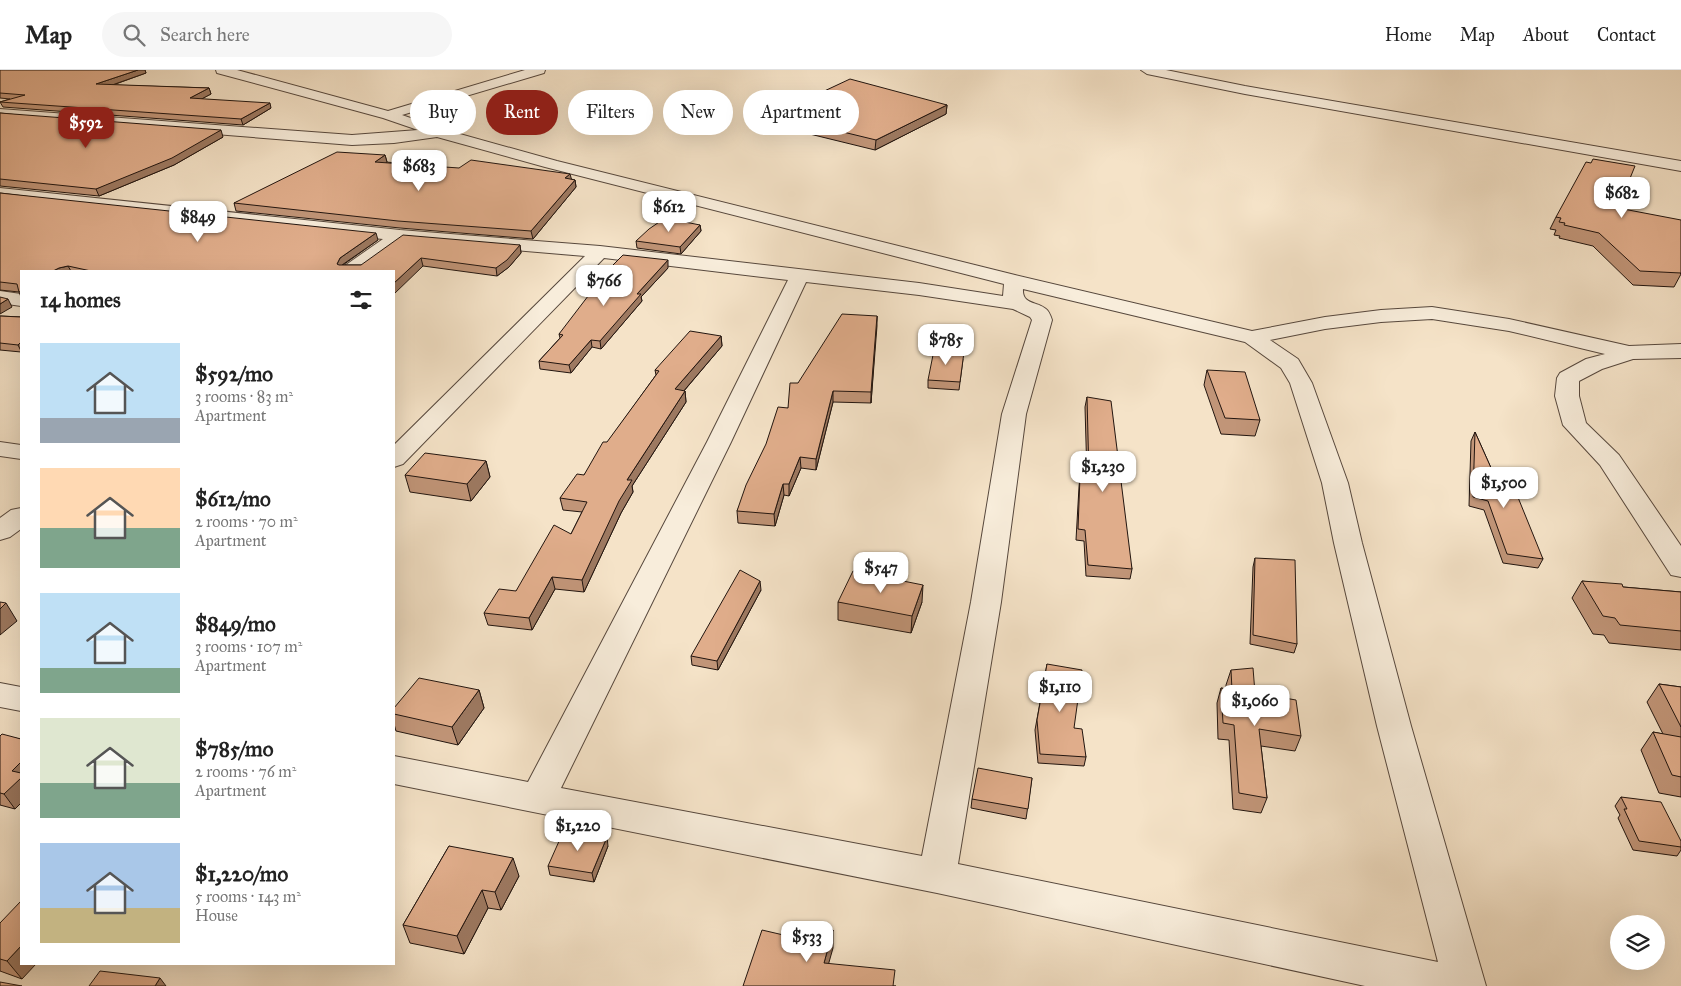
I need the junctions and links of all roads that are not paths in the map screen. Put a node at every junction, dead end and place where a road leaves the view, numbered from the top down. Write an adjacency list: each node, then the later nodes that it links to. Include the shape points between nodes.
1 (222, 70): 5 (street)
2 (539, 70): 5 (street)
3 (1147, 70): 9 (street)
4 (0, 113): 7 (street, via 352,140)
5 (388, 115): 6 (street)
6 (410, 123)
7 (416, 135)
8 (448, 135): 15 (street)
9 (1681, 166)
10 (0, 193): 11 (street)
11 (400, 235): 12 (street); 13 (street)
12 (600, 252): 14 (street); 24 (street)
13 (351, 270)
14 (799, 276): 15 (street, via 919,289); 31 (street, via 719,442)
15 (1016, 292): 18 (street); 32 (street, via 1042,320 1014,414 986,602)
16 (0, 297): 17 (street)
17 (20, 300)
18 (1252, 337): 20 (street, via 1325,323 1432,314 1509,325); 34 (street, via 1290,364 1301,383 1335,483 1394,726)
19 (1681, 351): 20 (street)
20 (1622, 356): 21 (street); 27 (street, via 1594,364 1568,378 1567,396 1575,425 1610,460)
21 (1681, 370)
22 (0, 449): 23 (street)
23 (20, 452)
24 (395, 458)
25 (20, 517): 26 (street)
26 (0, 531)
27 (1681, 568)
28 (0, 696): 29 (street)
29 (20, 699)
30 (395, 770): 31 (street)
31 (537, 799): 32 (street)
32 (937, 876): 33 (street)
33 (1456, 986)
34 (1465, 986)

